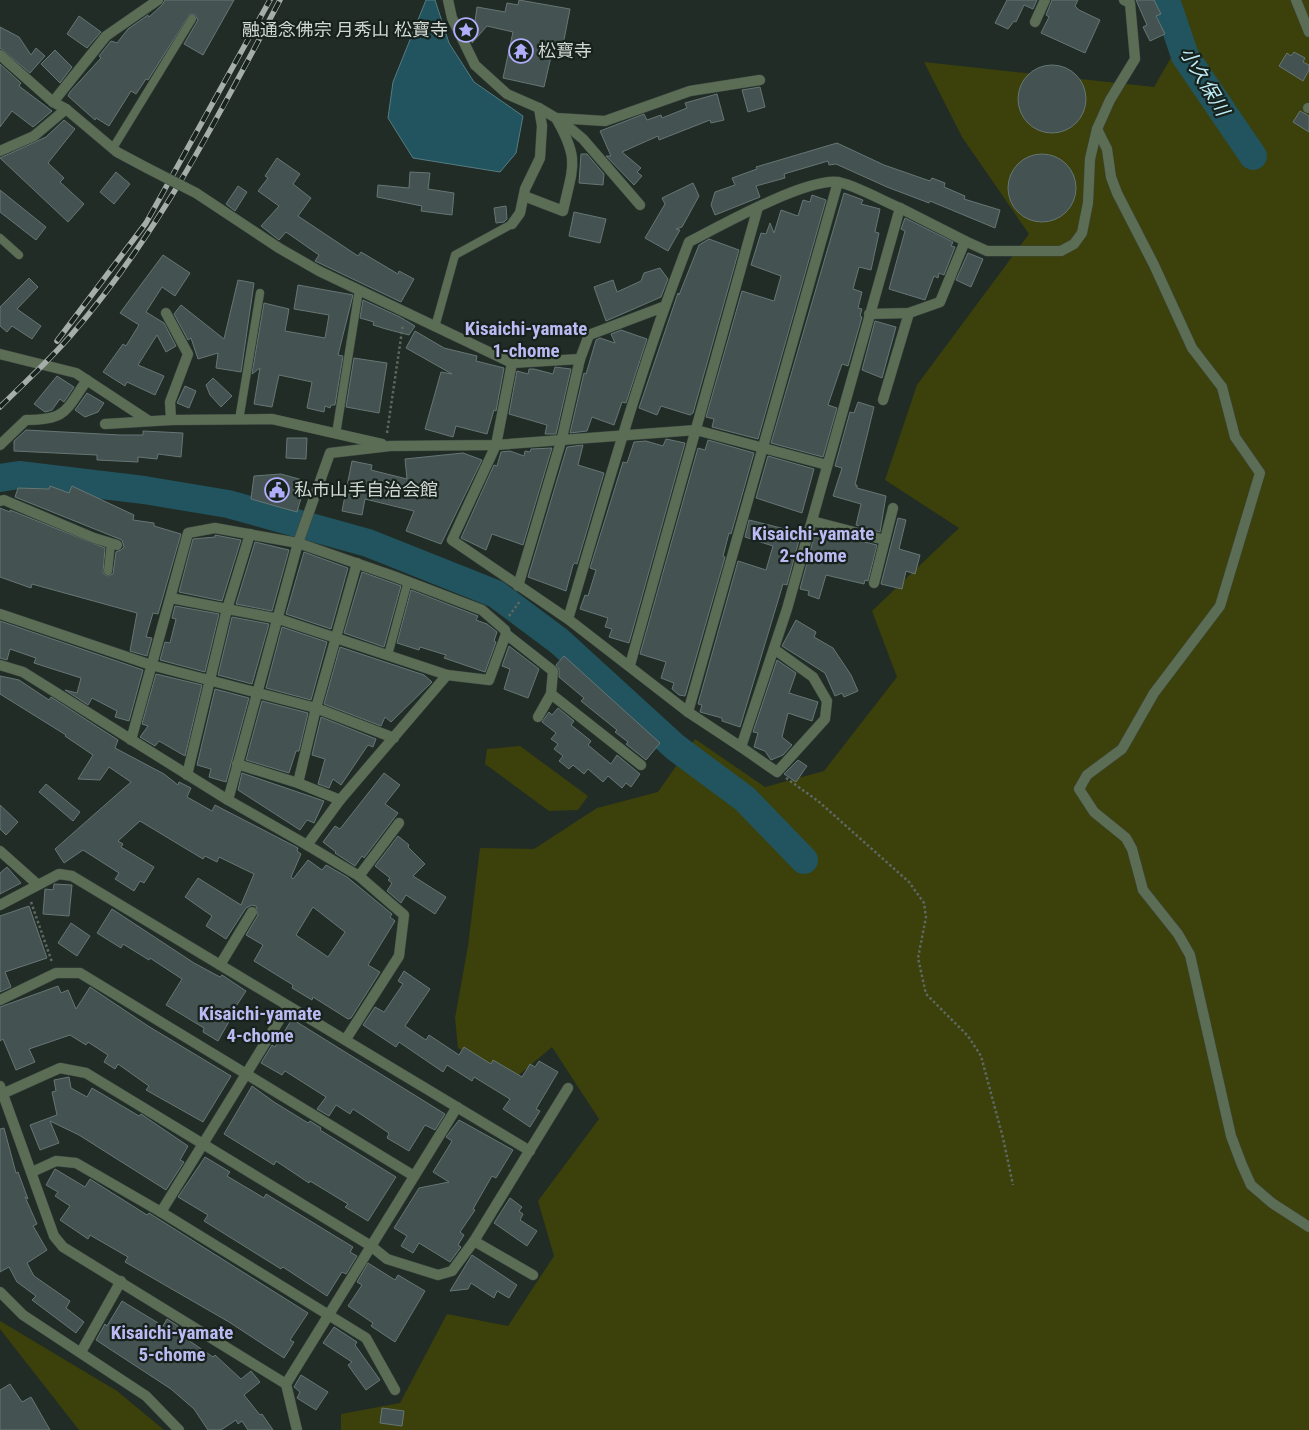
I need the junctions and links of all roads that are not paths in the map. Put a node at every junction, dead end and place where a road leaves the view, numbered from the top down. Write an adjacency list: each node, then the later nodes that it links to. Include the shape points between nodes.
1 (158, 0): 11 (street, via 106,36)
2 (448, 0): 12 (street, via 452,18 475,65 507,94)
3 (1045, 0): 7 (street)
4 (1124, 0): 15 (street, via 1130,3 1135,59)
5 (1296, 0): 8 (street)
6 (192, 19): 16 (lane)
7 (1035, 22)
8 (1309, 32)
9 (0, 56): 11 (street)
10 (760, 80): 14 (street, via 690,91 605,121)
11 (53, 102): 13 (street)
12 (539, 108): 14 (street); 19 (street, via 542,126 540,158 524,189)
13 (66, 109): 16 (street); 17 (street, via 34,136)
14 (557, 118): 19 (street, via 571,144 574,162 563,211); 20 (street, via 584,139)
15 (1096, 129): 25 (street, via 1090,159 1088,203 1082,232 1074,244 1061,251 987,251); 112 (street, via 1107,149 1111,178 1117,193 1192,348 1222,386 1235,437 1260,473 1220,606 1154,693 1122,749 1087,775 1079,789 1094,812 1126,838 1143,890 1178,934 1190,956 1231,1136 1251,1185)
16 (113, 148): 27 (street, bridge, via 196,193 279,248)
17 (0, 151)
18 (838, 182): 21 (street, via 821,183); 22 (street); 50 (street)
19 (524, 196): 23 (street, via 520,213)
20 (640, 205)
21 (758, 207): 29 (street, via 689,242); 43 (street)
22 (900, 208): 25 (street); 32 (street)
23 (512, 224): 33 (lane, via 455,255)
24 (0, 238): 26 (lane)
25 (965, 241): 31 (street, via 940,302)
26 (19, 255)
27 (359, 290): 33 (street); 44 (lane)
28 (260, 293): 40 (lane)
29 (664, 307): 35 (street, via 589,335); 45 (street)
30 (166, 313): 39 (street, via 188,354 170,402)
31 (908, 313): 32 (street); 38 (street)
32 (869, 314): 51 (street)
33 (435, 327): 36 (street)
34 (0, 354): 37 (street, via 76,372)
35 (580, 358): 36 (street); 46 (street)
36 (512, 363): 48 (street)
37 (87, 380): 41 (street); 47 (street, via 62,414 49,420 26,420)
38 (883, 400)
39 (171, 420): 40 (street); 41 (street)
40 (239, 420): 44 (street, via 272,419)
41 (150, 421): 42 (street)
42 (105, 424)
43 (696, 430): 45 (street); 50 (street); 74 (street)
44 (336, 434): 49 (street)
45 (623, 436): 46 (street); 68 (street)
46 (562, 438): 48 (street); 63 (street)
47 (0, 445)
48 (496, 445): 49 (street); 63 (street, via 452,540)
49 (387, 446): 57 (street, via 330,453)
50 (764, 448): 51 (street); 81 (street)
51 (827, 465): 54 (street)
52 (0, 501): 58 (street)
53 (893, 508): 56 (street)
54 (812, 521): 56 (street); 71 (street)
55 (250, 534): 57 (street); 64 (street, via 215,528 188,534); 65 (street)
56 (885, 540): 62 (street)
57 (298, 543): 59 (street); 67 (street)
58 (114, 544): 60 (lane)
59 (357, 564): 61 (street); 70 (street)
60 (108, 571)
61 (408, 581): 69 (street, via 482,610); 72 (lane)
62 (874, 583)
63 (518, 586): 68 (street)
64 (171, 598): 65 (street); 75 (street)
65 (227, 609): 67 (street); 77 (street)
66 (0, 614): 75 (street)
67 (279, 619): 70 (street); 78 (street)
68 (568, 619): 74 (street)
69 (506, 634): 76 (street, via 489,680); 79 (street, via 553,671)
70 (336, 637): 72 (street); 80 (street)
71 (774, 649): 85 (street); 85 (street, via 814,677 827,701 825,719 778,772)
72 (388, 655): 76 (street)
73 (0, 665): 84 (street, via 23,672)
74 (630, 665): 81 (street)
75 (151, 666): 77 (street); 84 (street)
76 (447, 675): 83 (street)
77 (210, 681): 78 (street); 88 (street)
78 (256, 693): 80 (street); 86 (street)
79 (551, 694): 82 (street); 87 (street)
80 (316, 708): 83 (street); 89 (street)
81 (688, 712): 85 (street)
82 (538, 717)
83 (394, 738): 91 (street)
84 (131, 740): 88 (street)
85 (741, 747)
86 (237, 764): 89 (street); 90 (street)
87 (640, 766)
88 (187, 775): 90 (street)
89 (298, 783): 91 (street)
90 (228, 800): 93 (street)
91 (340, 800): 93 (street)
92 (399, 823): 95 (street)
93 (307, 845): 95 (street)
94 (0, 851): 96 (street)
95 (359, 876): 102 (street, via 404,915 399,956)
96 (37, 884): 97 (street); 99 (street, via 59,874 72,876)
97 (0, 905)
98 (252, 912): 99 (street)
99 (220, 965): 101 (street)
100 (0, 1000): 103 (street, via 56,973 80,972)
101 (288, 1006): 102 (street); 103 (street)
102 (346, 1039): 106 (street)
103 (246, 1074): 107 (street); 110 (street)
104 (568, 1088): 108 (street)
105 (1, 1091): 107 (street, via 60,1068 86,1073); 109 (street)
106 (457, 1107): 108 (street); 110 (street)
107 (202, 1143): 111 (street); 114 (street)
108 (530, 1151): 113 (street)
109 (32, 1172): 111 (street, via 56,1161 76,1163); 116 (street, via 54,1236 63,1247)
110 (414, 1176): 114 (street)
111 (161, 1212): 118 (street)
112 (1309, 1227)
113 (474, 1241): 114 (street, via 452,1271 438,1275 387,1259); 115 (street)
114 (371, 1246): 118 (street)
115 (533, 1276)
116 (121, 1281): 119 (street); 120 (street)
117 (0, 1292): 119 (street, via 23,1315)
118 (329, 1314): 120 (street); 121 (street, via 366,1338)
119 (81, 1352): 122 (street, via 146,1396)
120 (286, 1384): 123 (street)
121 (395, 1390)
122 (179, 1430)
123 (297, 1430)

